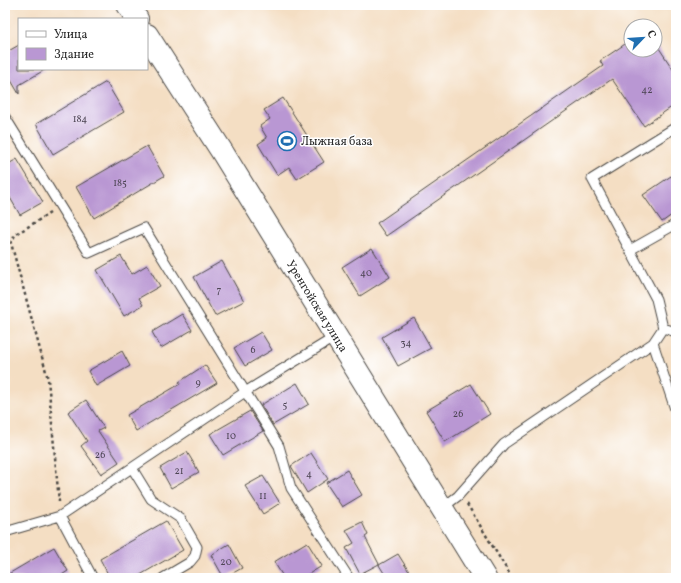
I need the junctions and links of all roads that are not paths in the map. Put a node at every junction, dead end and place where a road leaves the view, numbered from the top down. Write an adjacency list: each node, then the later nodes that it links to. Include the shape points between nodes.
1 (128, 5): 2 (street)
2 (136, 18)
3 (148, 37): 10 (street, Уренгойская улица)
4 (5, 117): 12 (lane, via 89,252 144,228)
5 (676, 127): 7 (lane, via 592,179)
6 (676, 224): 7 (lane)
7 (630, 250): 8 (lane, via 656,299)
8 (663, 328): 9 (lane); 11 (lane)
9 (676, 332)
10 (336, 337): 12 (lane); 15 (street, Уренгойская улица)
11 (653, 343): 13 (lane); 15 (lane, via 504,444 461,493)
12 (246, 392): 14 (lane); 20 (lane, via 279,446 292,488)
13 (676, 412)
14 (132, 468): 16 (lane); 19 (lane, via 151,499 181,519 196,547 195,556 190,562)
15 (442, 508): 21 (street, Уренгойская улица)
16 (60, 516): 17 (lane); 18 (lane)
17 (5, 532)
18 (93, 578)
19 (163, 578)
20 (349, 578)
21 (485, 578)

